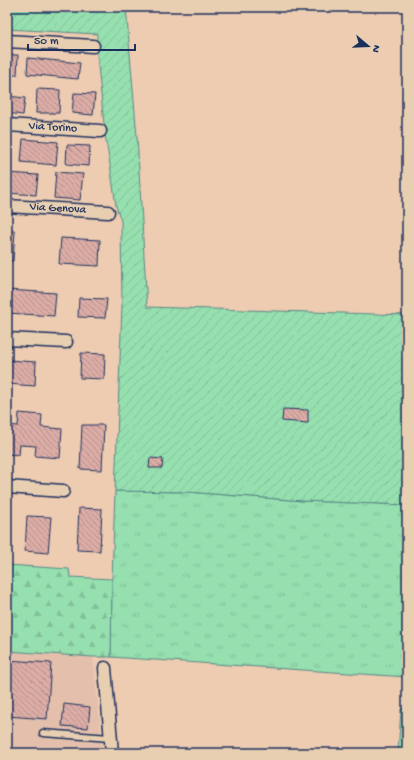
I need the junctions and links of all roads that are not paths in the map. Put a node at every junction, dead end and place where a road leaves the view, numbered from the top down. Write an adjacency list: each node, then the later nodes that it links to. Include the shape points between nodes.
1 (7, 41): 2 (street)
2 (93, 46)
3 (7, 125): 4 (street, Via Torino)
4 (100, 131)
5 (7, 206): 6 (street, Via Genova)
6 (108, 212)
7 (7, 338): 8 (street)
8 (66, 342)
9 (7, 487): 10 (street)
10 (63, 491)
11 (104, 668): 13 (street)
12 (43, 733): 13 (lane)
13 (110, 738): 14 (street)
14 (112, 753)

